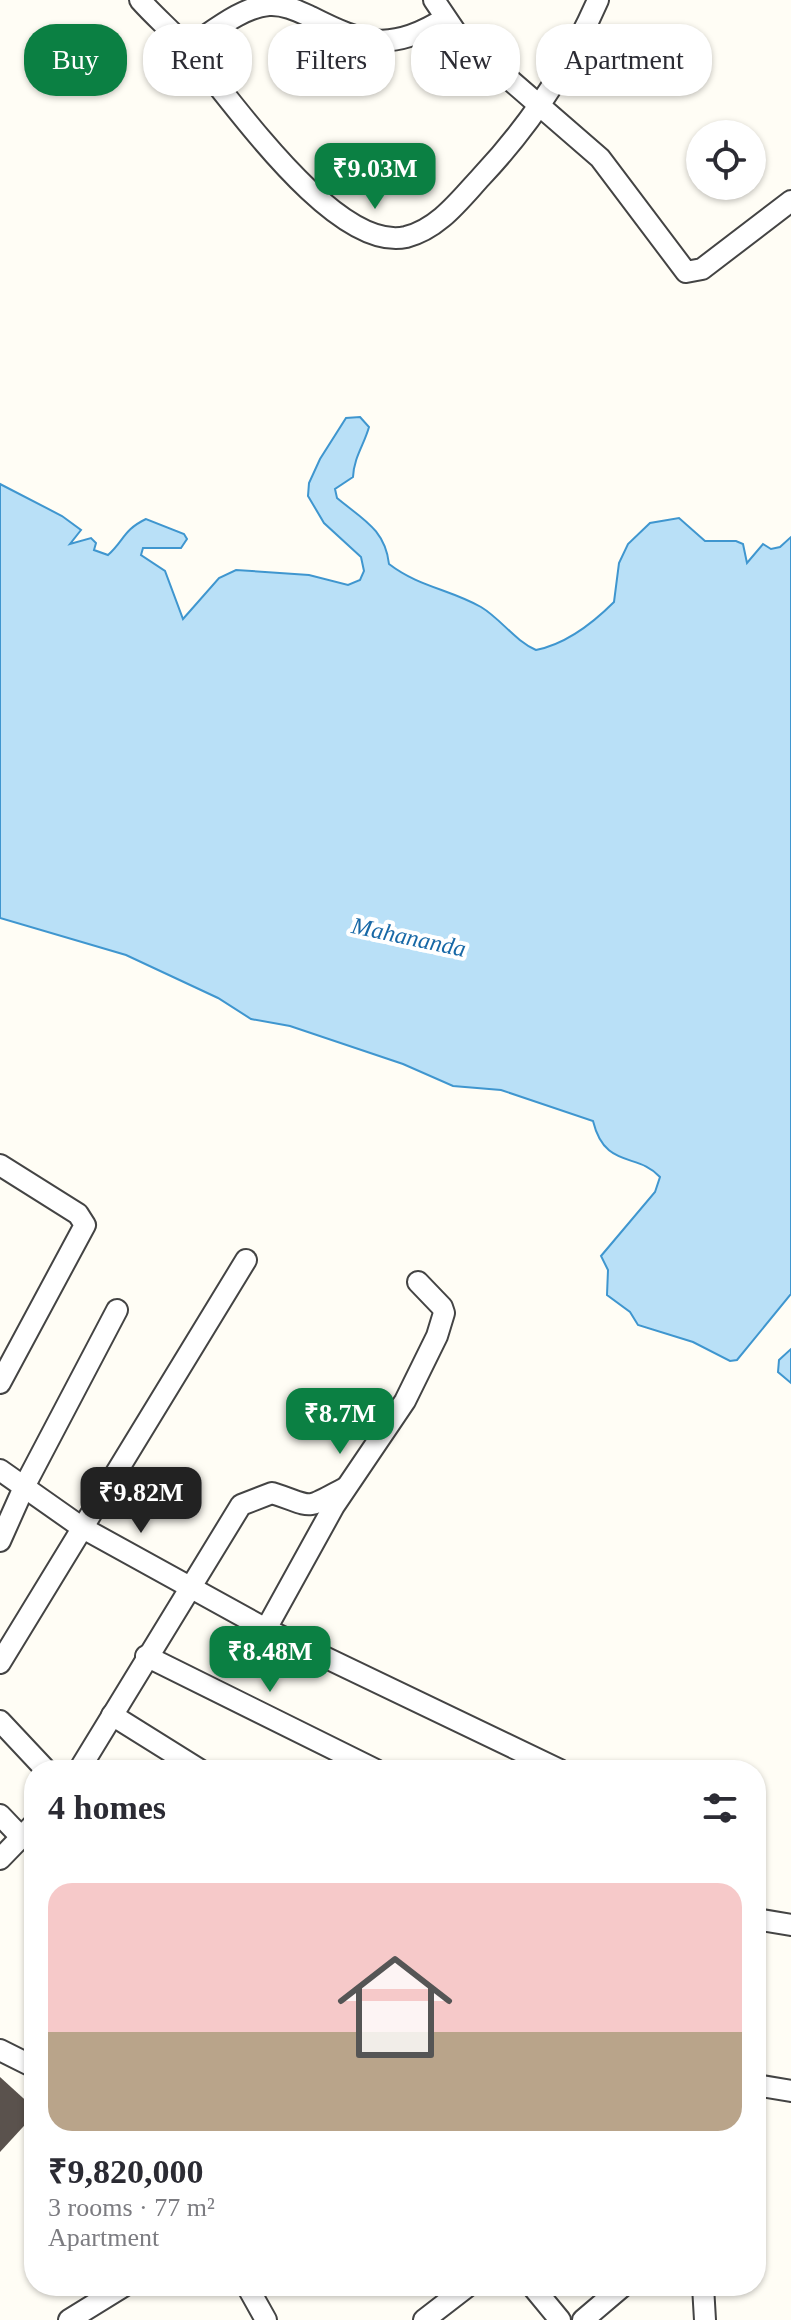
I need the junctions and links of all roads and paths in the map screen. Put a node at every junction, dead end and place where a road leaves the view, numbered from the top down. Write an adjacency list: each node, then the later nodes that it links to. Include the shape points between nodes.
1 (140, 0): 5 (street)
2 (434, 0): 4 (street)
3 (598, 0): 8 (street)
4 (444, 19): 6 (street, via 403,40 382,43 338,31 280,5 250,10); 8 (street)
5 (164, 24)
6 (227, 24)
7 (225, 96): 8 (street, via 276,159 324,203 354,224 384,236 404,237 447,214)
8 (539, 105): 9 (street, via 600,158 686,272 702,269)
9 (791, 201)
10 (0, 1165): 14 (street, via 78,1214 85,1225)
11 (246, 1260): 18 (street)
12 (418, 1282): 17 (street, via 442,1307 440,1328 405,1401)
13 (117, 1310): 16 (street)
14 (0, 1383)
15 (0, 1470): 16 (street)
16 (25, 1485): 18 (street); 19 (street)
17 (345, 1488): 20 (street, via 307,1506 272,1493 250,1499 236,1512); 21 (street)
18 (81, 1527): 20 (street); 23 (street)
19 (0, 1541)
20 (190, 1587): 21 (street); 22 (street)
21 (266, 1629): 30 (street)
22 (146, 1656): 24 (street); 29 (street)
23 (0, 1663)
24 (112, 1715): 27 (street); 28 (street)
25 (0, 1721): 26 (street)
26 (37, 1760)
27 (85, 1760)
28 (184, 1760)
29 (356, 1760)
30 (535, 1760)
31 (0, 1815): 32 (street)
32 (24, 1829)
33 (24, 1835): 34 (street)
34 (0, 1859)
35 (766, 1921): 36 (street)
36 (791, 1925)
37 (0, 2050): 38 (street)
38 (24, 2062)
39 (766, 2087): 40 (street)
40 (791, 2091)
41 (108, 2296): 47 (street)
42 (253, 2296): 48 (street)
43 (455, 2296): 49 (street)
44 (540, 2296): 50 (street)
45 (611, 2296): 51 (street)
46 (704, 2296): 52 (street)
47 (69, 2320)
48 (266, 2320)
49 (424, 2320)
50 (560, 2320)
51 (583, 2320)
52 (705, 2320)

